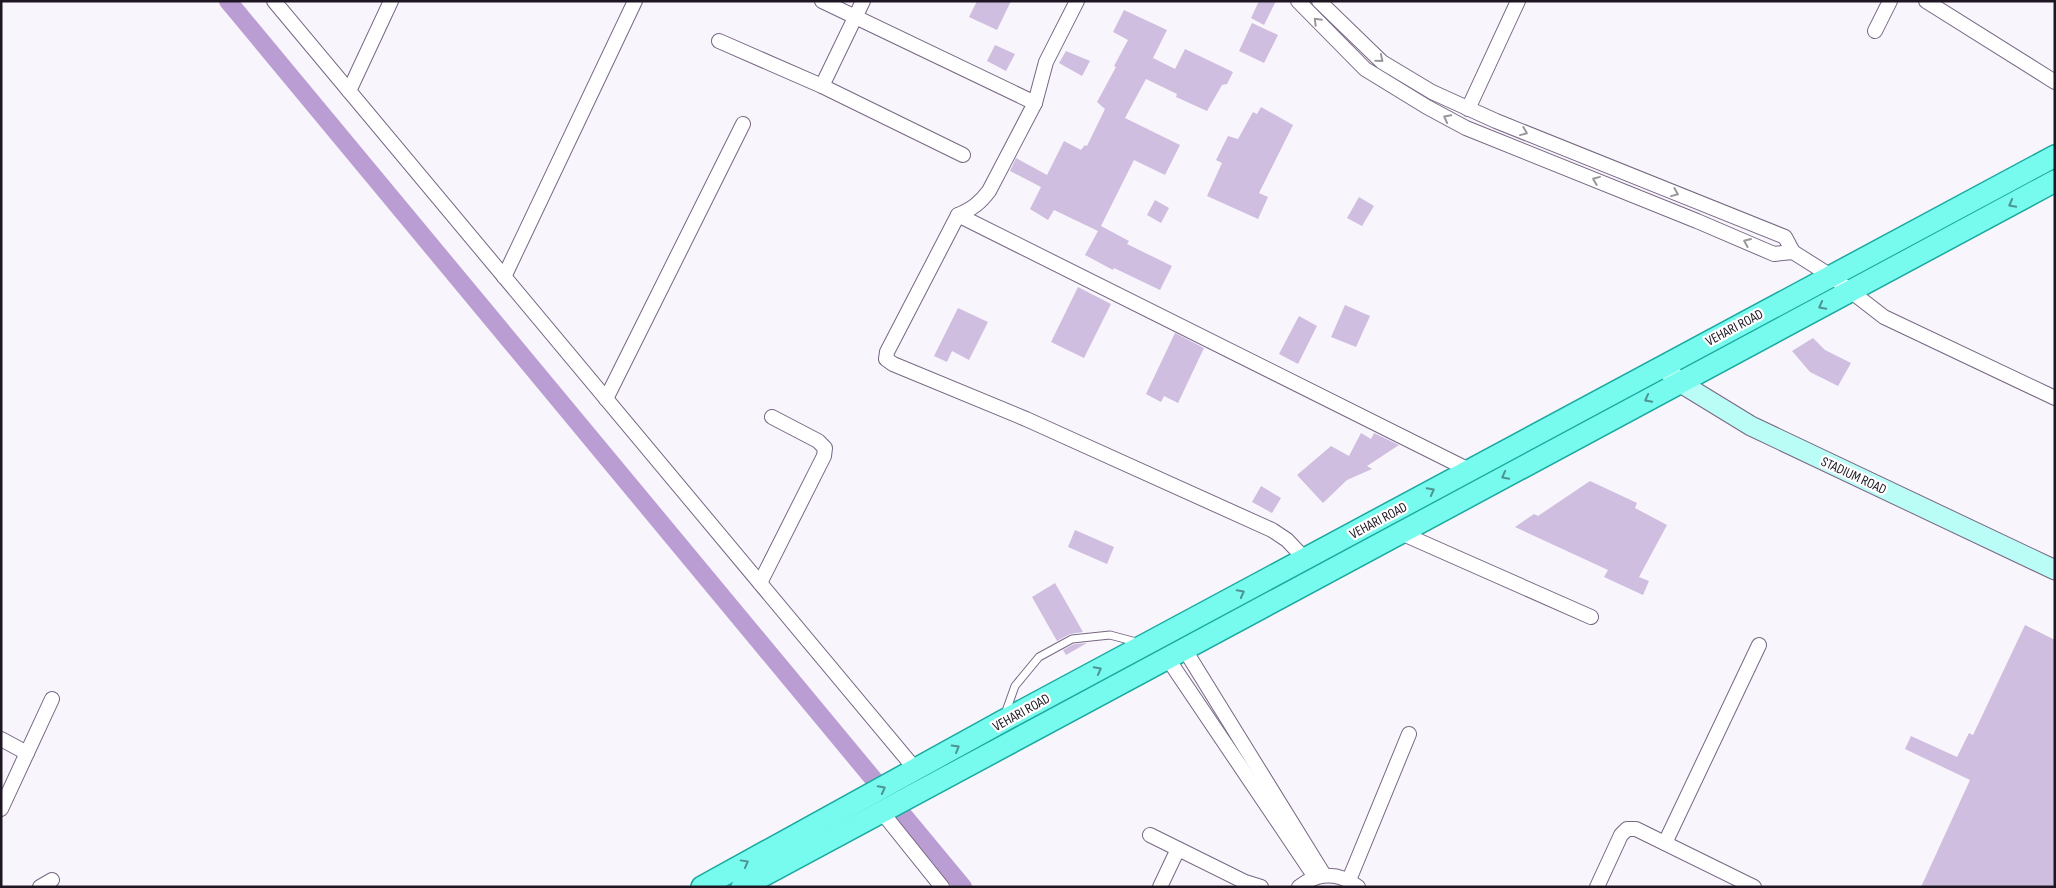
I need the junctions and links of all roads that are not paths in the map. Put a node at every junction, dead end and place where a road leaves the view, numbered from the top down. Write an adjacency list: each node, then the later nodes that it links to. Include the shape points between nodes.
1 (274, 1): 17 (street)
2 (391, 1): 17 (street)
3 (635, 1): 27 (street)
4 (822, 1): 12 (street)
5 (863, 1): 12 (street)
6 (1077, 1): 18 (street, via 1046,62)
7 (1298, 1): 25 (street, one-way to 7, via 1774,254 1466,128 1365,69)
8 (1319, 1): 19 (street, one-way to 19, via 1382,62)
9 (1518, 1): 19 (street)
10 (1890, 1): 13 (street)
11 (1926, 1): 15 (street)
12 (856, 17): 16 (street); 18 (street)
13 (1875, 30)
14 (720, 40): 16 (street)
15 (2055, 82)
16 (822, 86): 21 (street)
17 (349, 91): 27 (street)
18 (1035, 103): 24 (street, via 989,191 971,210)
19 (1468, 109): 25 (street, one-way to 25, via 1785,237)
20 (743, 124): 32 (street)
21 (962, 155)
22 (2055, 156): 26 (main road, VEHARI ROAD)
23 (2055, 181): 28 (main road, VEHARI ROAD, one-way to 28)
24 (958, 215): 34 (street); 36 (street, via 886,359 1272,530)
25 (1793, 252): 26 (street)
26 (1831, 276): 28 (street); 29 (main road, VEHARI ROAD)
27 (504, 277): 32 (street)
28 (1850, 291): 30 (main road, VEHARI ROAD, one-way to 30); 31 (street, via 1884,317)
29 (1662, 366): 30 (main road, STADIUM ROAD); 34 (main road, VEHARI ROAD)
30 (1679, 382): 35 (main road, VEHARI ROAD, one-way to 35); 37 (main road, STADIUM ROAD, via 1751,426)
31 (2055, 398)
32 (606, 399): 38 (street)
33 (772, 417): 38 (street, via 818,441 825,448 824,456)
34 (1469, 470): 36 (main road, VEHARI ROAD, one-way to 34)
35 (1401, 533): 39 (street); 41 (main road, VEHARI ROAD)
36 (1305, 559): 41 (main road, VEHARI ROAD, one-way to 36)
37 (2055, 570)
38 (760, 583): 47 (street)
39 (1591, 617)
40 (1758, 646): 51 (street)
41 (1163, 651): 43 (main road, VEHARI ROAD); 43 (lane, via 1110,635 1072,639 1039,657 1015,686); 53 (street)
42 (52, 699): 46 (street)
43 (1002, 734): 47 (main road, VEHARI ROAD, one-way to 43); 49 (main road, VEHARI ROAD)
44 (1409, 734): 54 (street)
45 (1, 738): 46 (street)
46 (27, 753): 48 (street)
47 (915, 771): 55 (main road, VEHARI ROAD, one-way to 47)
48 (1, 809)
49 (881, 811): 56 (main road, VEHARI ROAD); 57 (street)
50 (1150, 835): 52 (street)
51 (1665, 843): 61 (street, via 1636,829 1627,829 1620,835); 62 (street)
52 (1178, 849): 58 (street); 59 (street)
53 (1319, 876): 54 (street, via 1337,875); 60 (street)
54 (1354, 883)
55 (702, 887)
56 (742, 887)
57 (942, 887)
58 (1160, 887)
59 (1260, 887)
60 (1299, 887)
61 (1597, 887)
62 (1754, 887)

